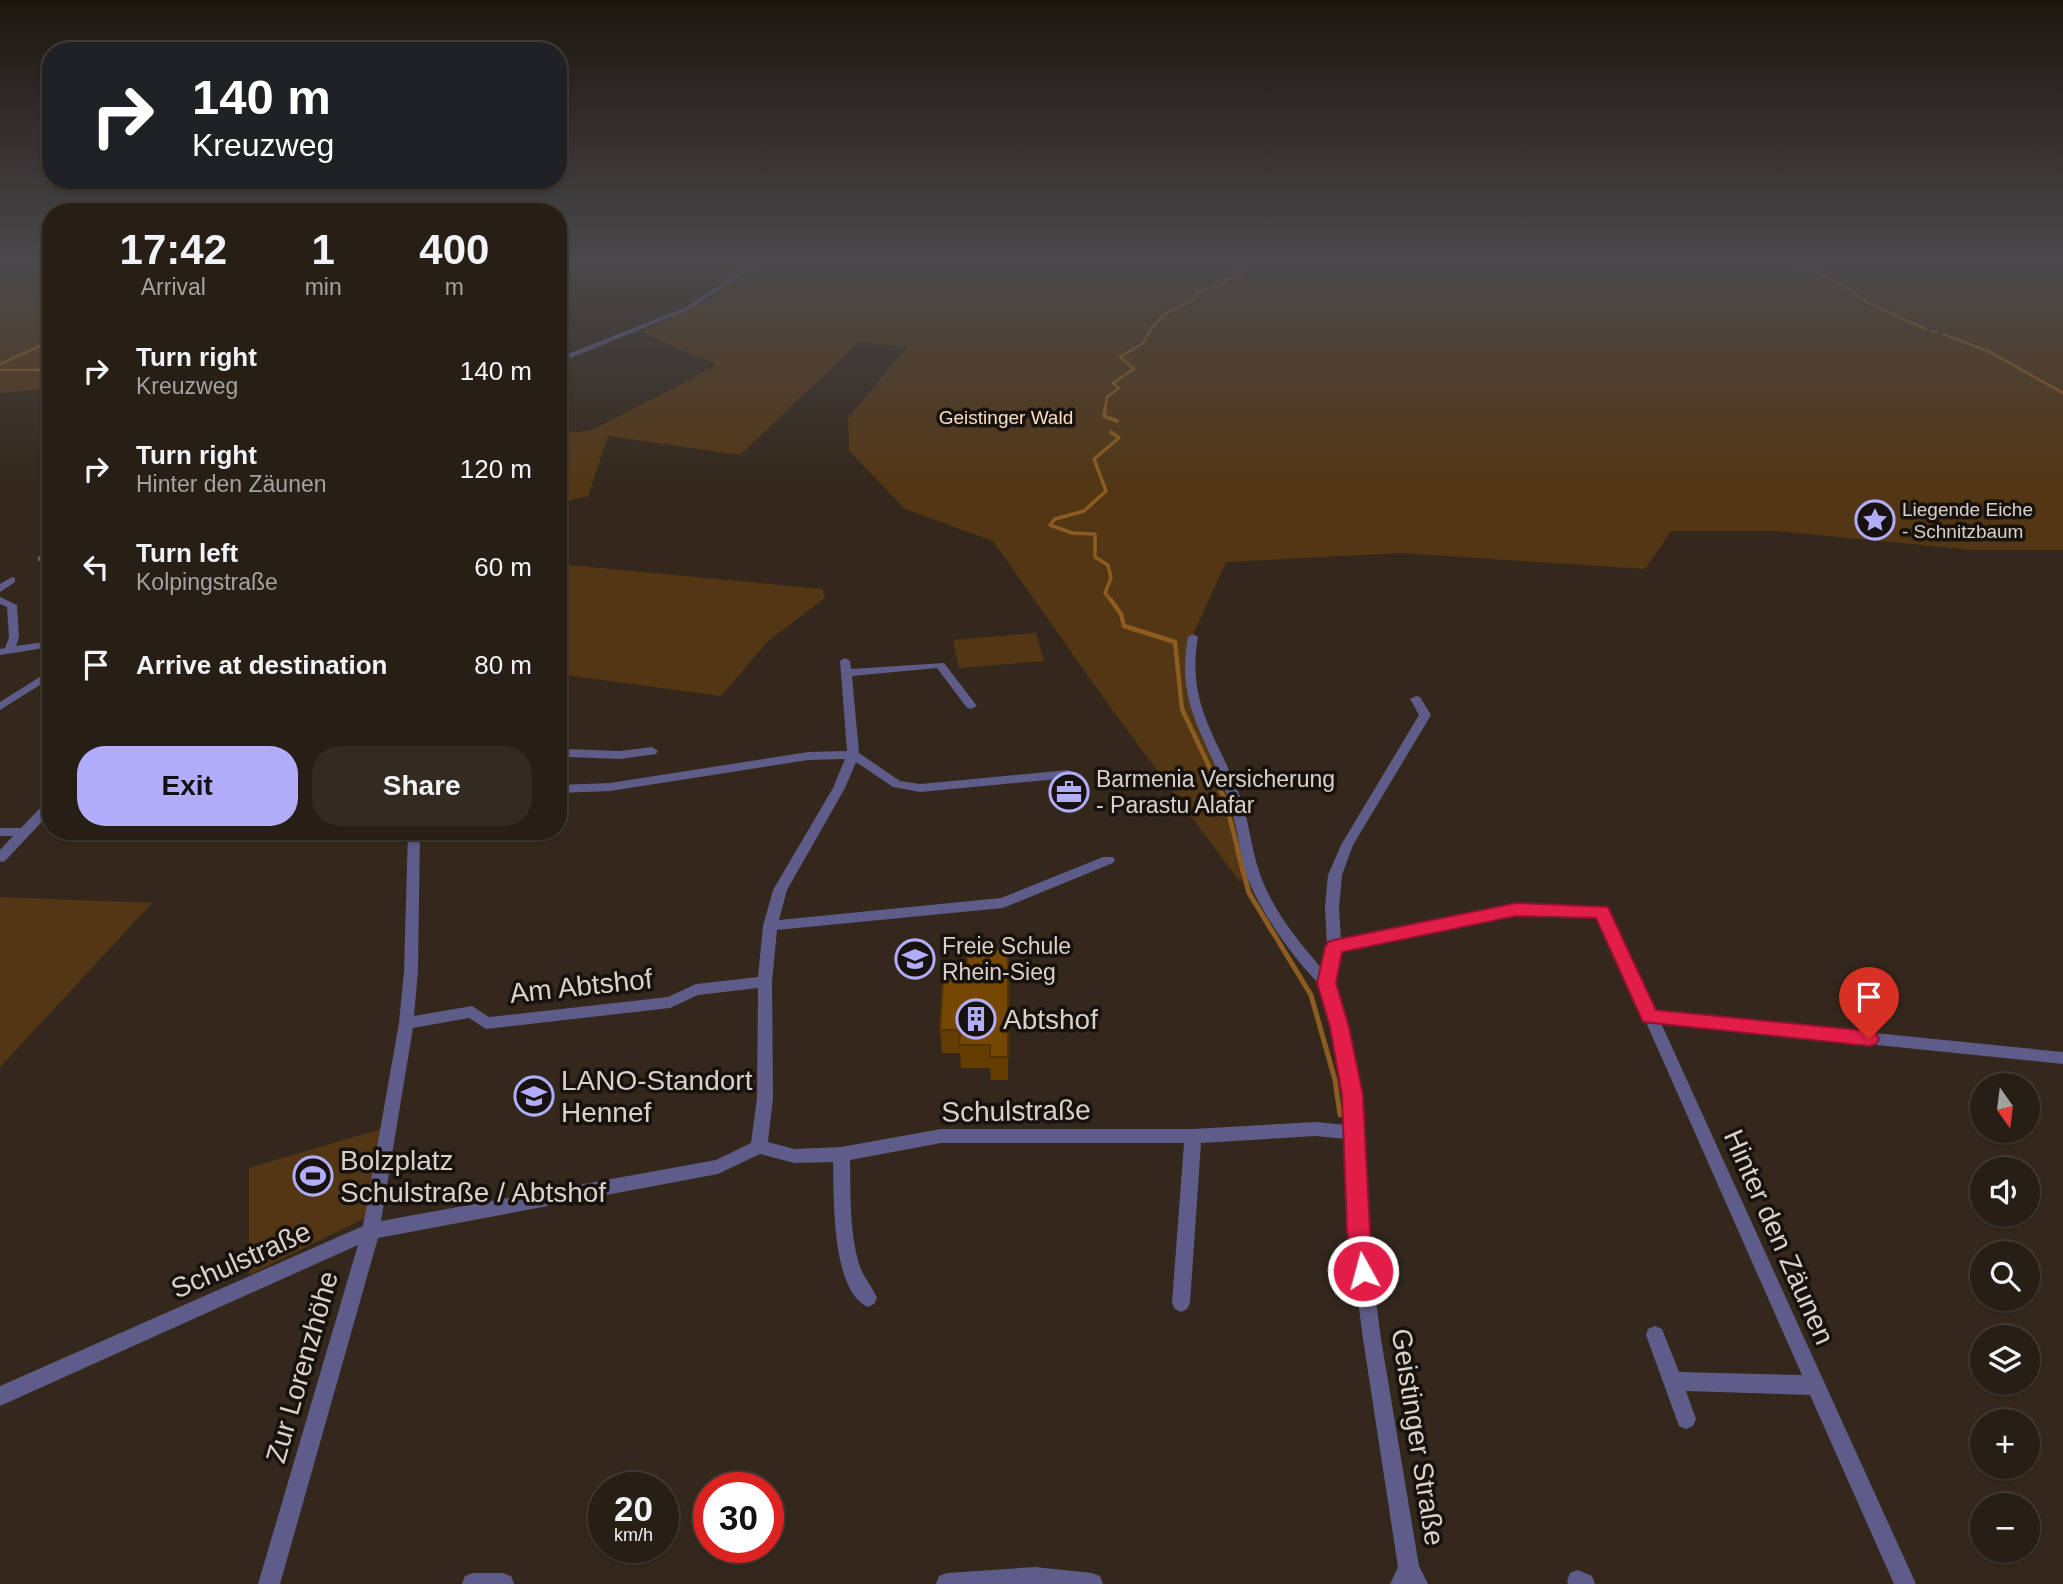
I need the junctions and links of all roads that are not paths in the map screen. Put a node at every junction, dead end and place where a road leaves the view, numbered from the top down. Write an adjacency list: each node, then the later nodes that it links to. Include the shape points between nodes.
1 (622, 335): 2 (street)
2 (567, 357)
3 (12, 580): 4 (street)
4 (0, 589)
5 (0, 600): 8 (street, via 12,605 14,637)
6 (1193, 637): 28 (street, via 1188,653 1193,698 1235,799 1256,881 1301,956)
7 (42, 645): 8 (street)
8 (5, 651)
9 (42, 679): 12 (street)
10 (1416, 699): 26 (street, via 1425,715 1347,845 1335,875)
11 (971, 706): 15 (street, via 940,665 846,667)
12 (0, 707)
13 (652, 751): 14 (street, via 620,755)
14 (567, 752)
15 (853, 755): 16 (street, via 897,784 920,788 1045,782); 17 (street, via 807,756 610,787); 25 (street, via 780,890)
16 (1068, 774)
17 (567, 789)
18 (42, 813): 20 (street)
19 (0, 832): 20 (street)
20 (24, 832): 22 (street)
21 (414, 840): 30 (street, Zur Lorenzhöhe)
22 (0, 858)
23 (1108, 860): 25 (street, via 1003,903)
24 (1602, 912): 26 (street, via 1516,909); 29 (street, Hinter den Zäunen)
25 (770, 926): 27 (street)
26 (1334, 947): 28 (street)
27 (765, 982): 30 (street, Am Abtshof, via 696,990 670,1002 486,1023 472,1012); 34 (street, via 765,1098)
28 (1326, 983): 32 (street, Geistinger Straße, via 1340,1027)
29 (1650, 1017): 31 (street); 41 (street, Hinter den Zäunen)
30 (405, 1023): 36 (street, Zur Lorenzhöhe)
31 (2061, 1061)
32 (1355, 1133): 33 (street, Schulstraße, via 1316,1129); 44 (street, Geistinger Straße, via 1359,1240)
33 (1193, 1136): 35 (street, Schulstraße, via 941,1136); 38 (street)
34 (759, 1147): 35 (street, Schulstraße, via 794,1156); 36 (street, Schulstraße, via 718,1167)
35 (841, 1154): 37 (street, via 847,1256 855,1283)
36 (371, 1231): 42 (street, Schulstraße); 45 (street, Zur Lorenzhöhe)
37 (867, 1298)
38 (1181, 1303)
39 (1656, 1335): 40 (street)
40 (1673, 1381): 41 (street); 43 (street)
41 (1814, 1385): 50 (street, Hinter den Zäunen)
42 (0, 1396)
43 (1686, 1419)
44 (1409, 1579)
45 (268, 1584)
46 (473, 1584): 47 (street)
47 (503, 1584)
48 (947, 1584): 49 (street, via 1035,1578)
49 (1092, 1584)
50 (1905, 1584)

